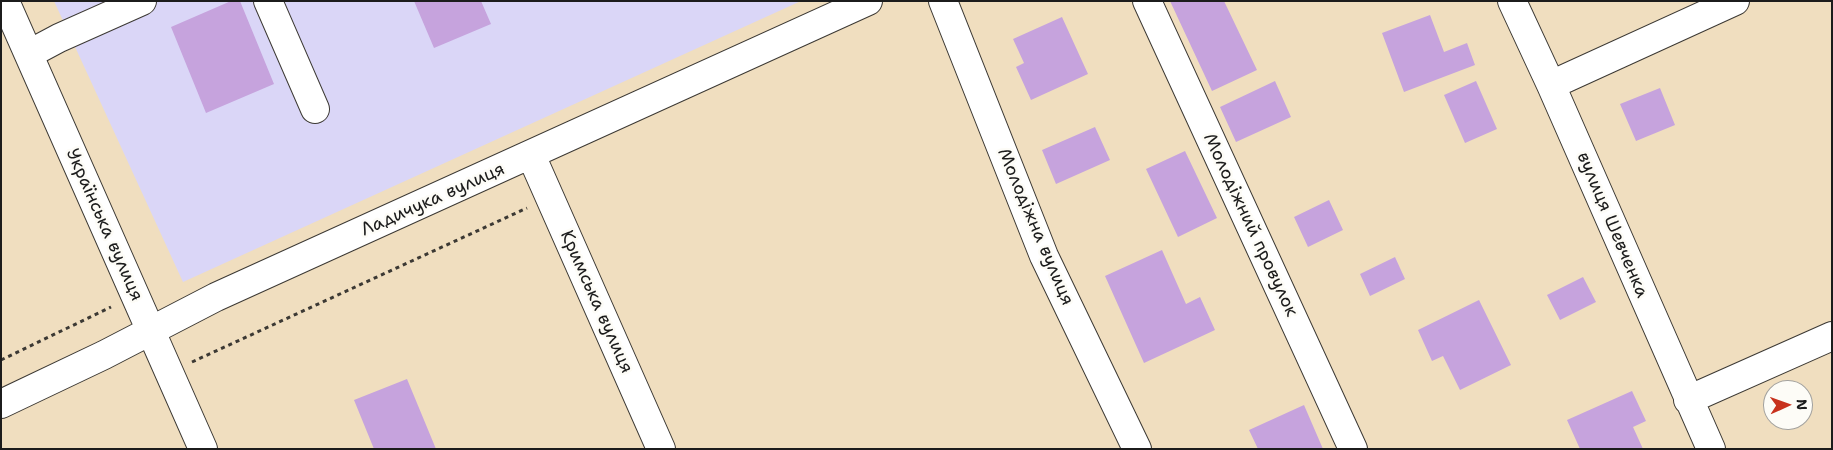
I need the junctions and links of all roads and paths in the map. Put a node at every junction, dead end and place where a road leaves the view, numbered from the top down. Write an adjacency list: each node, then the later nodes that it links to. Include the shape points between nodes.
1 (5, 1): 9 (street, Українська вулиця)
2 (142, 1): 9 (street)
3 (268, 1): 11 (street)
4 (868, 1): 12 (street, Ладичука вулиця)
5 (943, 1): 23 (street, Молодіжна вулиця, via 1044,256)
6 (1147, 1): 24 (street, Молодіжний провулок)
7 (1512, 1): 10 (street, вулиця Шевченка)
8 (1735, 1): 10 (street)
9 (29, 54): 14 (street, Українська вулиця)
10 (1551, 85): 19 (street, вулиця Шевченка)
11 (315, 109)
12 (531, 155): 13 (street, Кримська вулиця); 15 (street, Ладичука вулиця)
13 (550, 198): 18 (path); 22 (street, Кримська вулиця)
14 (135, 295): 15 (street, Українська вулиця); 17 (path)
15 (150, 330): 18 (street, Українська вулиця); 20 (street, Ладичука вулиця)
16 (1832, 336): 19 (street)
17 (1, 360)
18 (170, 373): 21 (street, Українська вулиця)
19 (1688, 400): 25 (street, вулиця Шевченка)
20 (1, 404)
21 (204, 449)
22 (661, 449)
23 (1137, 449)
24 (1353, 449)
25 (1711, 449)

